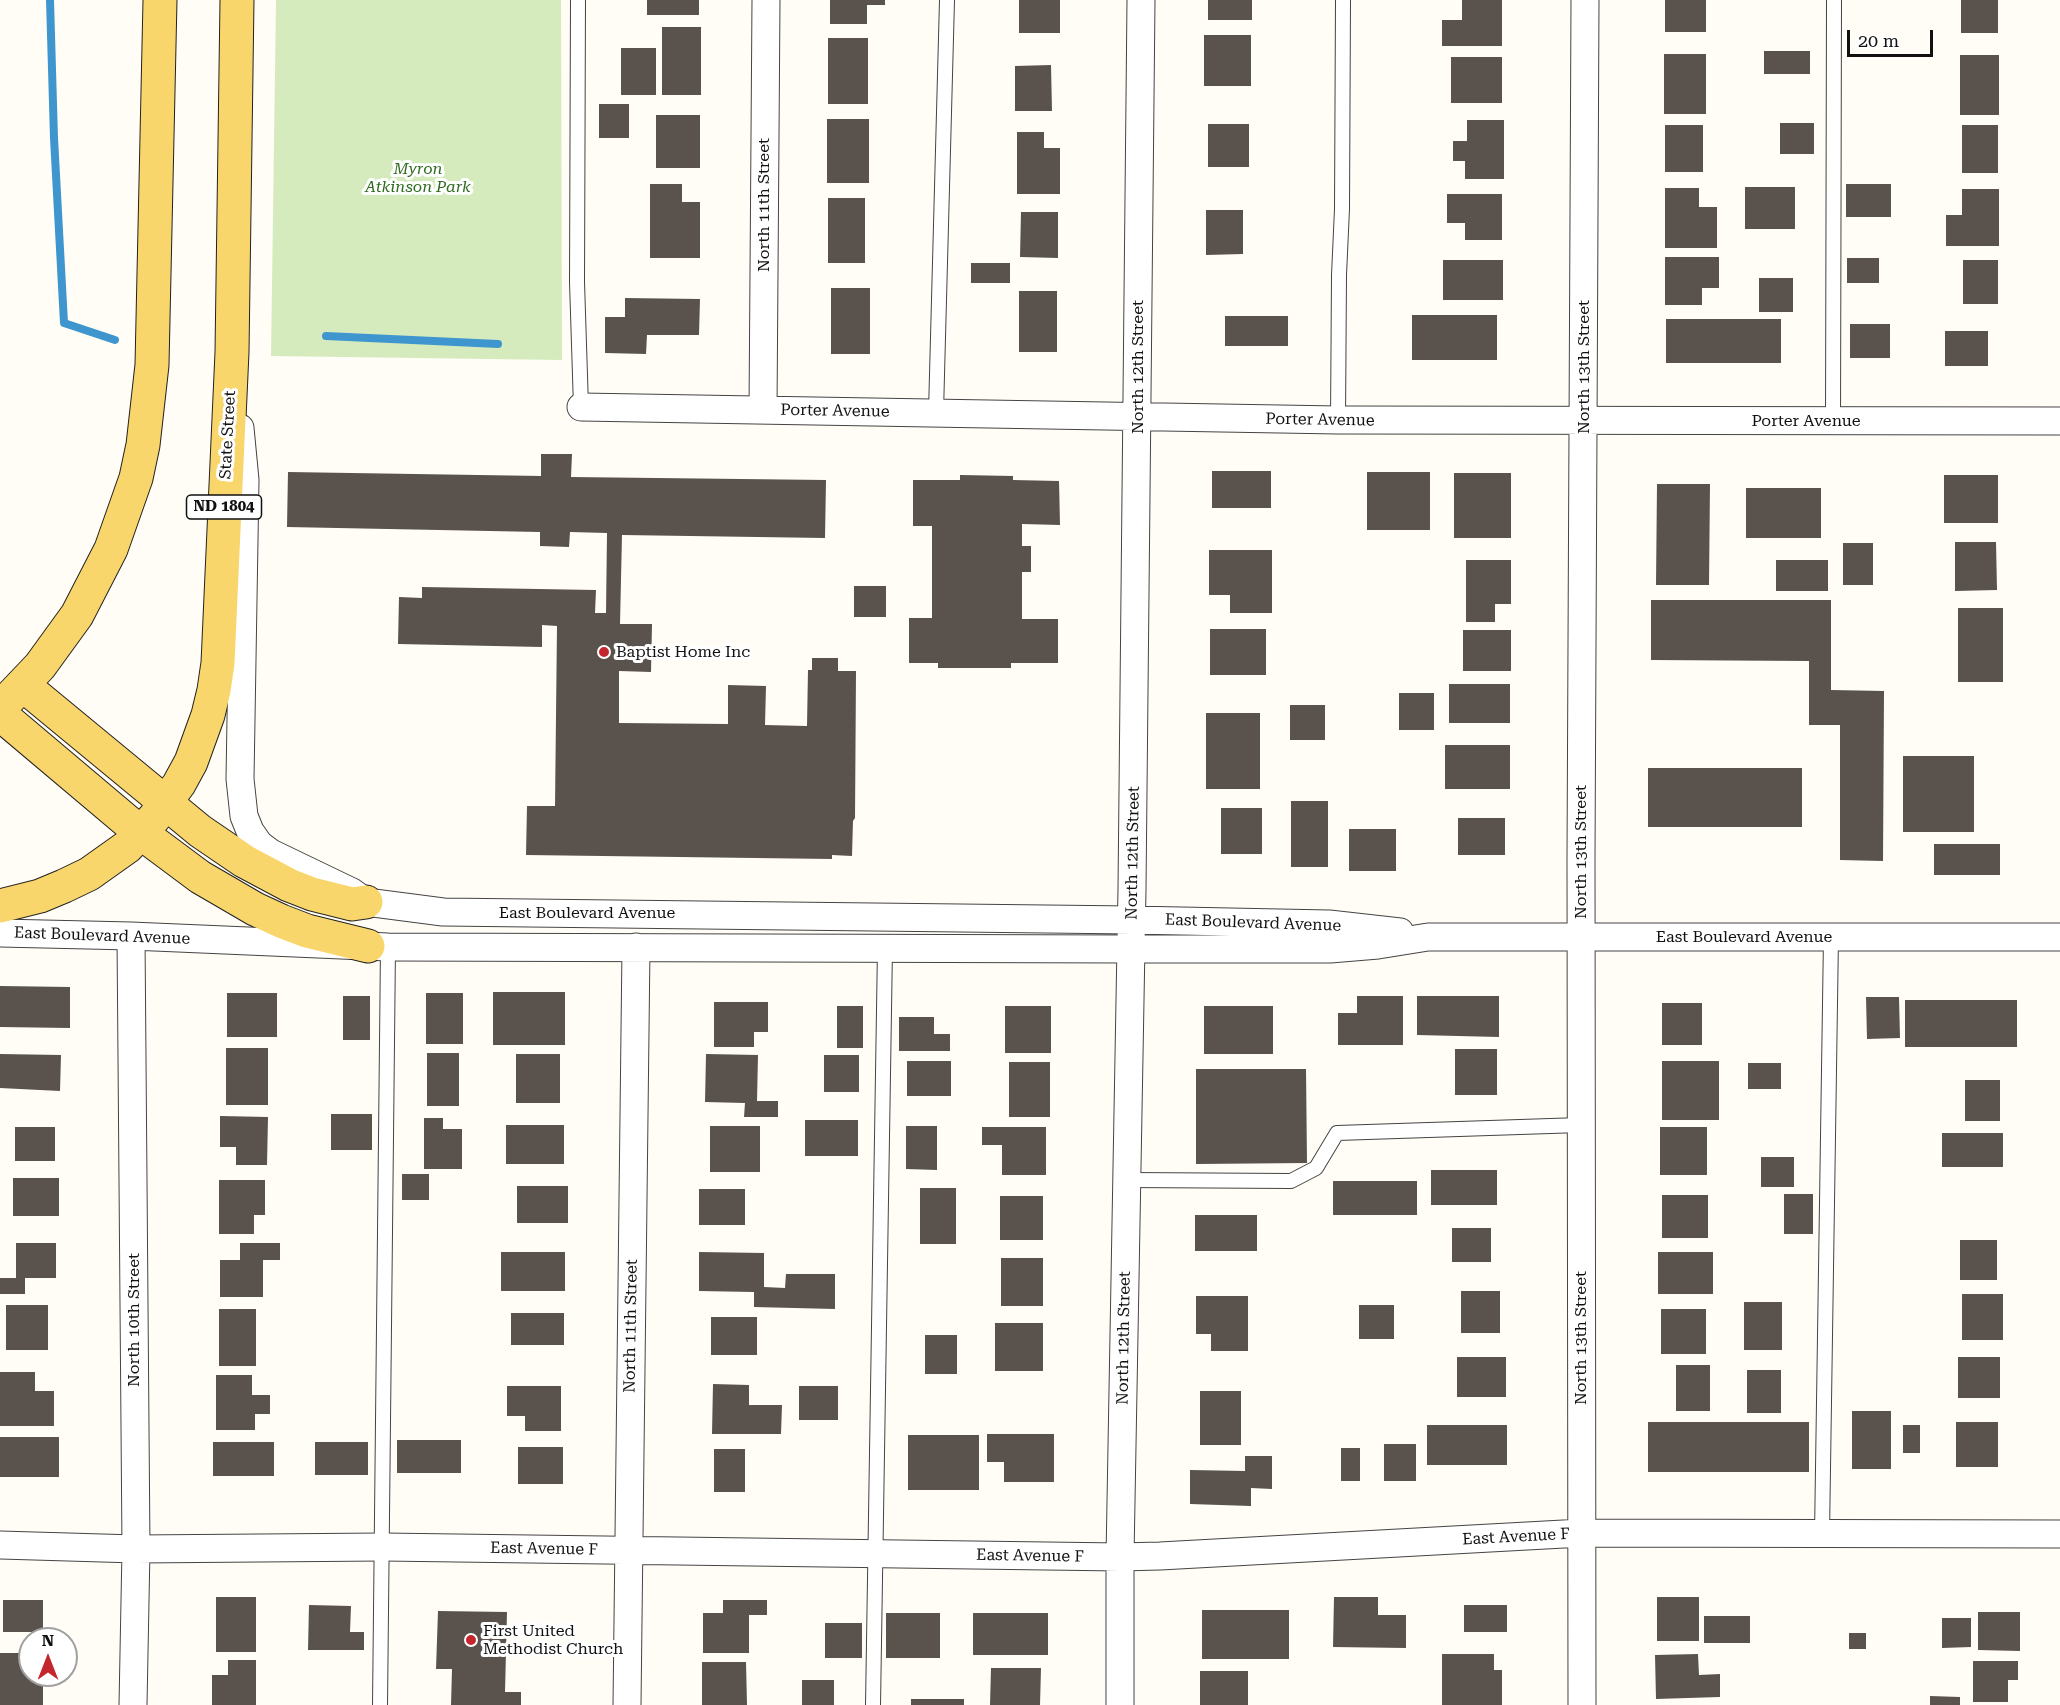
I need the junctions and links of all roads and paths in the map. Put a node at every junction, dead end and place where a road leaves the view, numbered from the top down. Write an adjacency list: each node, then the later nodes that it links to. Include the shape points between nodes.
1 (160, 0): 19 (main road, via 152,365 136,478 111,549 77,615)
2 (237, 0): 10 (main road, State Street / ND 1804)
3 (578, 0): 11 (lane)
4 (766, 0): 12 (street, North 11th Street)
5 (947, 0): 13 (lane)
6 (1141, 0): 14 (street, North 12th Street)
7 (1343, 0): 15 (lane)
8 (1585, 0): 16 (street, North 13th Street)
9 (1834, 0): 17 (lane)
10 (232, 352): 21 (main road, State Street / ND 1804, via 218,663 205,723 191,762); 23 (street, East Boulevard Avenue, via 245,480 240,780 244,816 259,844 271,853 352,892)
11 (581, 407): 12 (street, Porter Avenue)
12 (763, 410): 13 (street, Porter Avenue)
13 (936, 412): 14 (street, Porter Avenue)
14 (1138, 418): 15 (street, Porter Avenue); 25 (street, North 12th Street)
15 (1338, 420): 16 (street, Porter Avenue)
16 (1584, 421): 17 (street, Porter Avenue); 31 (street, North 13th Street)
17 (1833, 421): 18 (street, Porter Avenue)
18 (2060, 421)
19 (11, 696): 21 (main road)
20 (0, 714): 22 (main road)
21 (166, 804): 22 (main road, State Street / ND 1804); 23 (main road, via 221,846 273,877 333,900)
22 (141, 833): 24 (main road, State Street / ND 1804, via 118,855 89,874 40,896); 32 (main road, via 200,877 255,909 307,930)
23 (366, 903): 25 (street, East Boulevard Avenue, via 444,912)
24 (0, 906)
25 (1132, 920): 28 (street, East Boulevard Avenue, via 1329,924); 35 (street, North 12th Street)
26 (0, 933): 27 (street, East Boulevard Avenue)
27 (131, 936): 32 (street, East Boulevard Avenue); 43 (street, North 10th Street)
28 (1428, 937): 31 (street, East Boulevard Avenue); 35 (street, East Boulevard Avenue, via 1330,949)
29 (1831, 937): 30 (street, East Boulevard Avenue); 31 (street, East Boulevard Avenue); 39 (lane)
30 (2060, 937)
31 (1581, 938): 36 (street, North 13th Street)
32 (378, 946): 33 (street, East Boulevard Avenue); 42 (lane)
33 (636, 947): 34 (street, East Boulevard Avenue); 44 (street, North 11th Street)
34 (885, 947): 35 (street, East Boulevard Avenue); 45 (lane)
35 (1131, 949): 37 (street, North 12th Street)
36 (1581, 1125): 37 (lane, via 1337,1133 1316,1168 1291,1181); 38 (street, North 13th Street)
37 (1127, 1180): 46 (street, North 12th Street)
38 (1582, 1533): 39 (street, East Avenue F); 46 (street, East Avenue F); 52 (street, North 13th Street)
39 (1822, 1534): 40 (street, East Avenue F)
40 (2060, 1534)
41 (0, 1545): 43 (street, East Avenue F)
42 (384, 1547): 43 (street, East Avenue F); 44 (street, East Avenue F); 48 (lane)
43 (136, 1549): 47 (street, North 10th Street)
44 (629, 1550): 45 (street, East Avenue F); 49 (street, North 11th Street)
45 (876, 1553): 46 (street, East Avenue F); 50 (lane)
46 (1120, 1557): 51 (street, North 12th Street)
47 (133, 1705)
48 (381, 1705)
49 (627, 1705)
50 (873, 1705)
51 (1119, 1705)
52 (1582, 1705)

